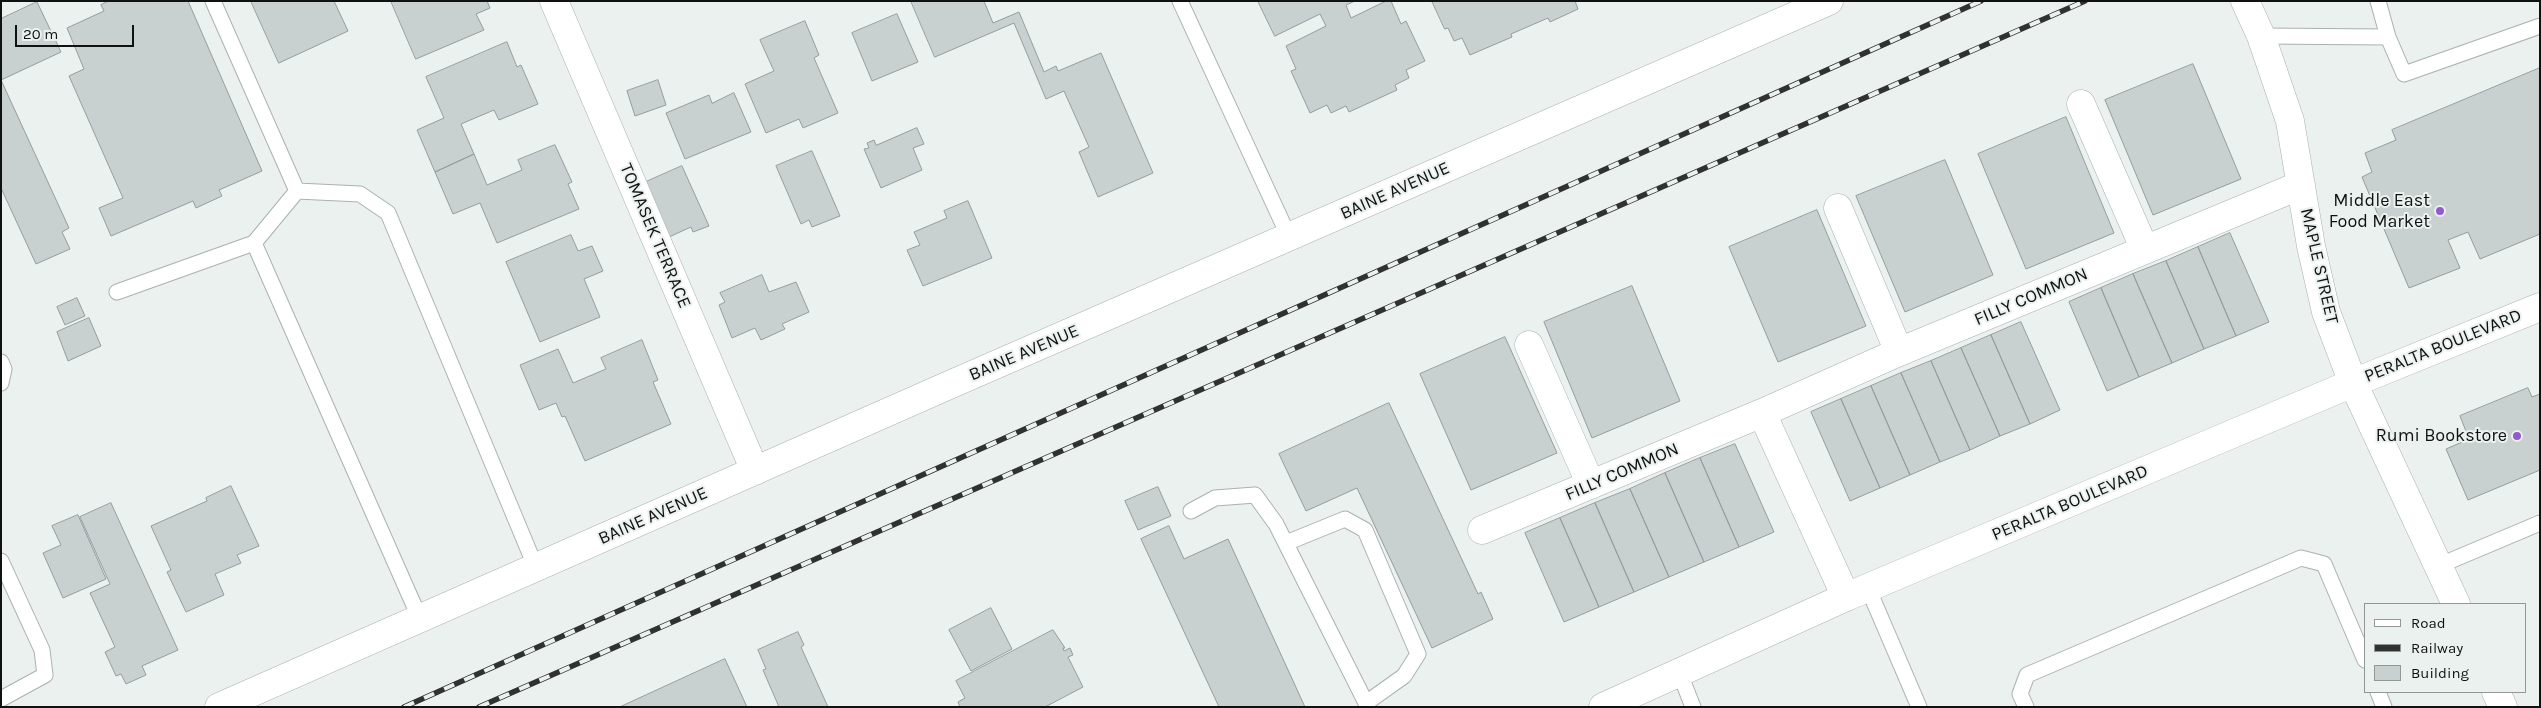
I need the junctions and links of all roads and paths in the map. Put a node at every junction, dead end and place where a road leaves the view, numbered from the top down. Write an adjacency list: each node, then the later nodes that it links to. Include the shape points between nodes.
1 (214, 1): 12 (lane)
2 (554, 1): 25 (street, TOMASEK TERRACE)
3 (1180, 1): 14 (lane)
4 (1829, 1): 14 (street, BAINE AVENUE)
5 (2244, 1): 8 (street, MAPLE STREET)
6 (2378, 1): 9 (lane)
7 (2540, 26): 9 (lane, via 2404,74)
8 (2261, 36): 9 (lane); 11 (street, MAPLE STREET, via 2290,121)
9 (2388, 37)
10 (2081, 104): 16 (street)
11 (2301, 185): 16 (street, FILLY COMMON); 23 (street, MAPLE STREET, via 2326,312)
12 (297, 191): 15 (lane); 33 (lane, via 360,194 388,213)
13 (1838, 208): 20 (street)
14 (1289, 237): 25 (street, BAINE AVENUE)
15 (254, 243): 17 (lane); 36 (lane)
16 (2145, 250): 20 (street, FILLY COMMON)
17 (117, 292)
18 (2540, 307): 23 (street, PERALTA BOULEVARD)
19 (1529, 345): 26 (street)
20 (1899, 352): 24 (street, FILLY COMMON)
21 (1, 362): 22 (lane, via 4,369)
22 (1, 383)
23 (2354, 383): 32 (street, MAPLE STREET); 34 (street, PERALTA BOULEVARD)
24 (1762, 412): 26 (street, FILLY COMMON); 34 (street)
25 (755, 471): 33 (street, BAINE AVENUE)
26 (1591, 485): 29 (street, FILLY COMMON)
27 (1191, 511): 30 (lane, via 1215,498 1255,496)
28 (2540, 523): 32 (lane)
29 (1482, 530)
30 (1286, 543): 42 (lane); 42 (lane, via 1345,519 1364,530 1418,654 1404,676)
31 (1, 561): 41 (lane, via 42,650 45,675)
32 (2438, 566): 35 (street, MAPLE STREET)
33 (536, 568): 36 (street, BAINE AVENUE)
34 (1857, 592): 38 (street, PERALTA BOULEVARD); 46 (lane)
35 (2456, 603)
36 (420, 619): 43 (street, BAINE AVENUE)
37 (2364, 658): 47 (lane, via 2324,564 2301,558 2027,675 2020,694)
38 (1680, 674): 44 (street, PERALTA BOULEVARD); 45 (lane)
39 (2378, 693): 48 (lane)
40 (2496, 693): 49 (street)
41 (1, 700)
42 (1367, 705)
43 (220, 707)
44 (1603, 707)
45 (1693, 707)
46 (1919, 707)
47 (2026, 707)
48 (2384, 707)
49 (2503, 707)

